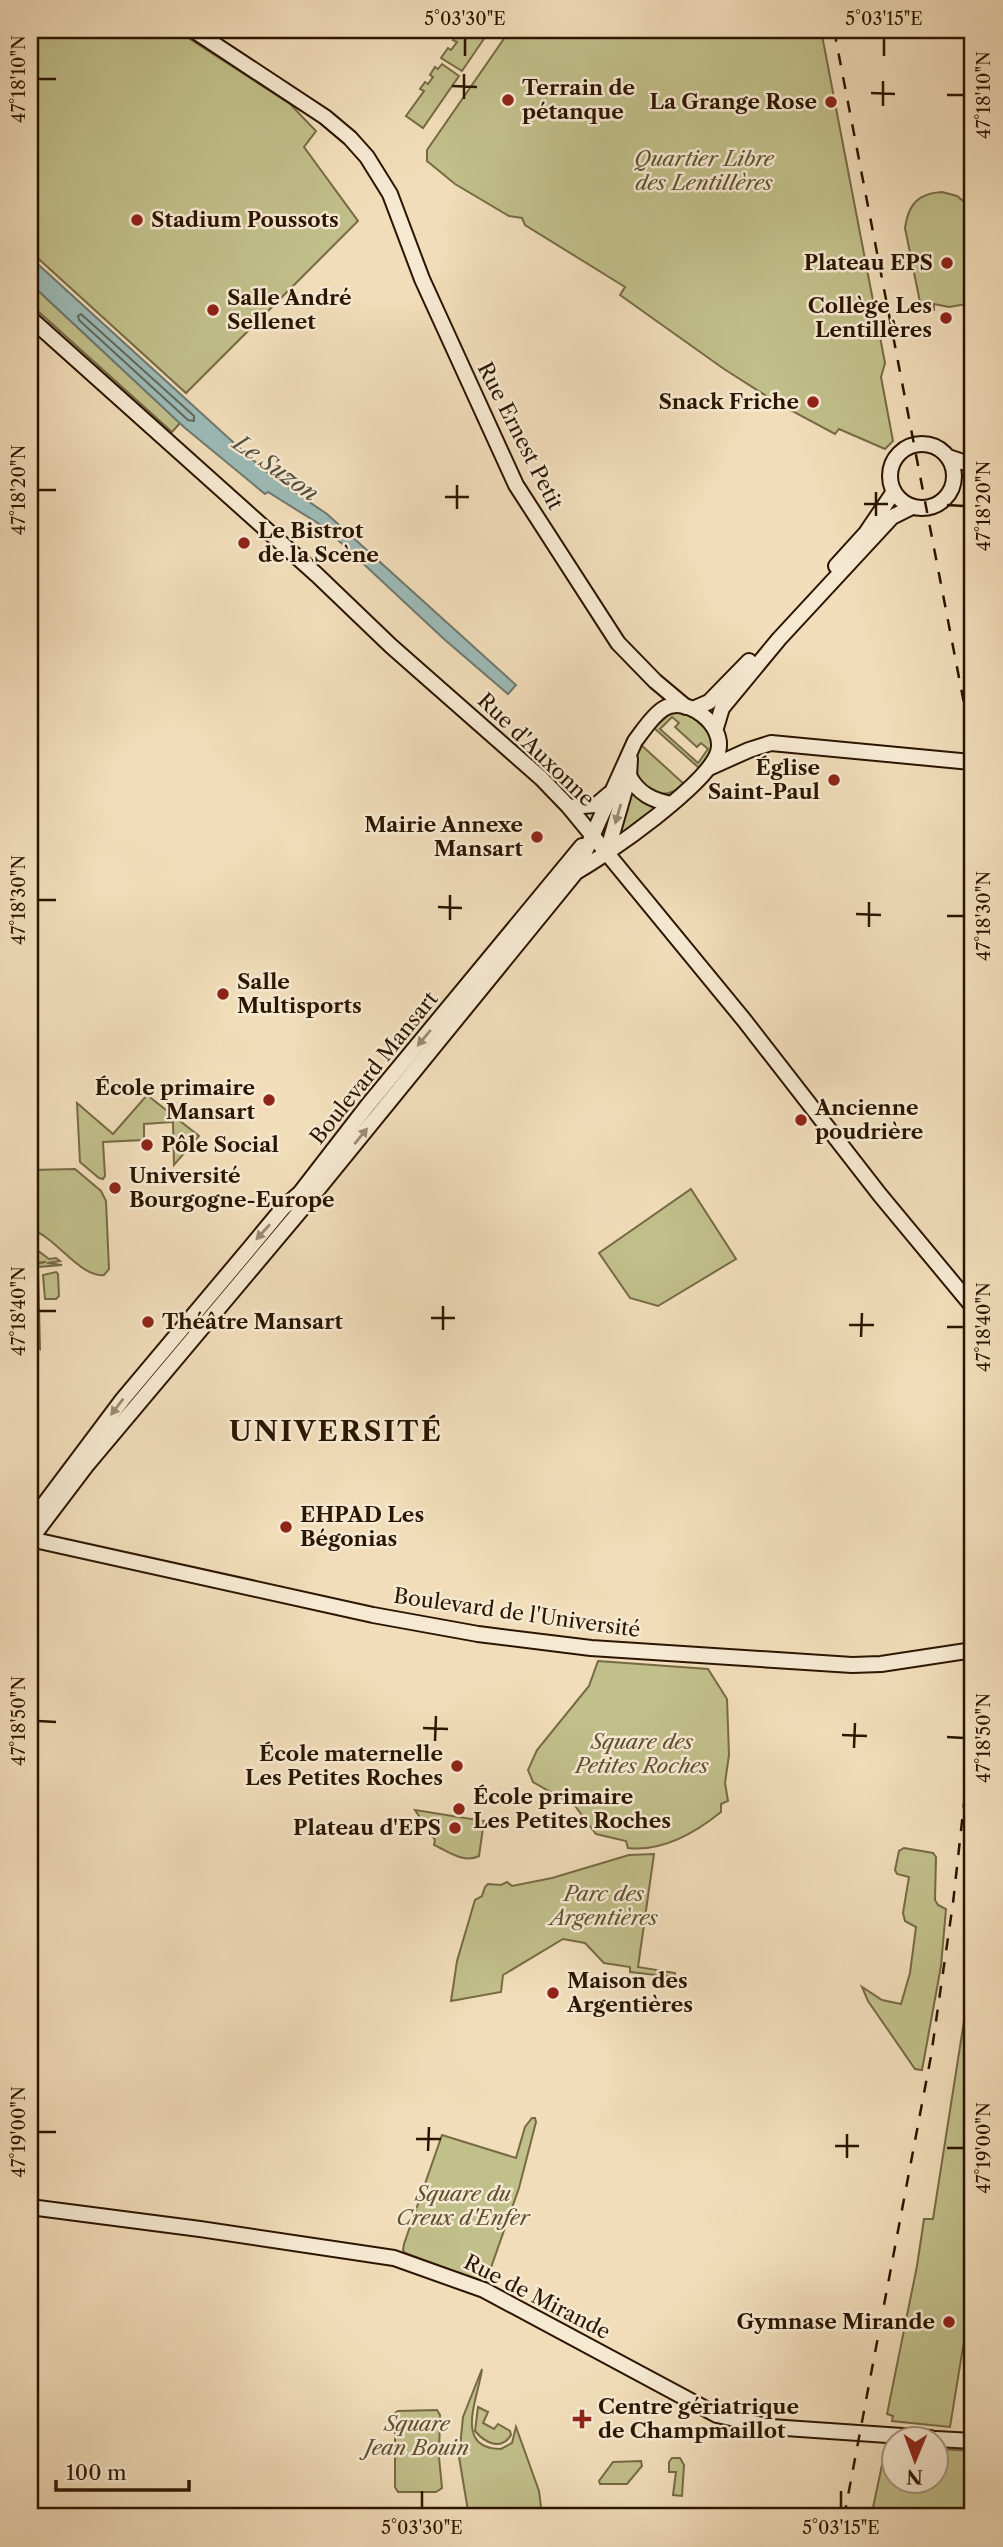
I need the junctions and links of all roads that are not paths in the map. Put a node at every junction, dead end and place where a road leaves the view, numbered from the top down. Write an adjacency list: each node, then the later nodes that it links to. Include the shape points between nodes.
1 (192, 30): 9 (main road, Rue Ernest Petit, via 303,101 359,147 386,186 422,279 516,485 618,643)
2 (30, 318): 20 (main road, Rue d'Auxonne)
3 (948, 457): 4 (main road); 6 (main road); 7 (main road, via 926,444 902,451 891,468)
4 (973, 462)
5 (973, 472): 6 (main road)
6 (955, 476): 8 (main road, via 943,501 927,509)
7 (893, 493): 8 (main road); 11 (main road, via 866,533 771,639 713,699)
8 (912, 507): 12 (main road, via 892,517 779,639 722,708)
9 (655, 681): 10 (main road, Rue Ernest Petit); 11 (main road, Rue Ernest Petit)
10 (663, 708): 11 (main road); 13 (main road)
11 (690, 708): 12 (main road)
12 (718, 734): 14 (main road, via 730,747); 16 (main road, via 717,756)
13 (631, 749): 17 (main road); 18 (main road)
14 (749, 750): 15 (main road, via 771,743); 16 (main road)
15 (971, 762)
16 (710, 767): 19 (main road)
17 (629, 776): 19 (main road, via 642,793); 22 (main road, one-way to 22)
18 (611, 793): 20 (main road, via 596,805); 21 (main road)
19 (671, 804): 22 (main road)
20 (569, 807): 21 (main road, Rue d'Auxonne)
21 (593, 835): 22 (main road, Rue d'Auxonne); 23 (main road); 26 (main road, Boulevard Mansart, one-way to 26, via 300,1193 123,1399)
22 (607, 852): 23 (main road); 24 (main road, Rue d'Auxonne)
23 (581, 869): 24 (main road); 26 (main road, Boulevard Mansart, one-way to 23)
24 (624, 872): 25 (main road, Rue d'Auxonne)
25 (973, 1307)
26 (31, 1533): 27 (main road, Boulevard de l'Université, via 102,1555 373,1615 571,1646 852,1665)
27 (973, 1650)
28 (30, 2207): 29 (main road, Rue de Mirande, via 394,2258 484,2290 717,2415 771,2427)
29 (880, 2434)
30 (950, 2440): 31 (main road)
31 (973, 2441)

